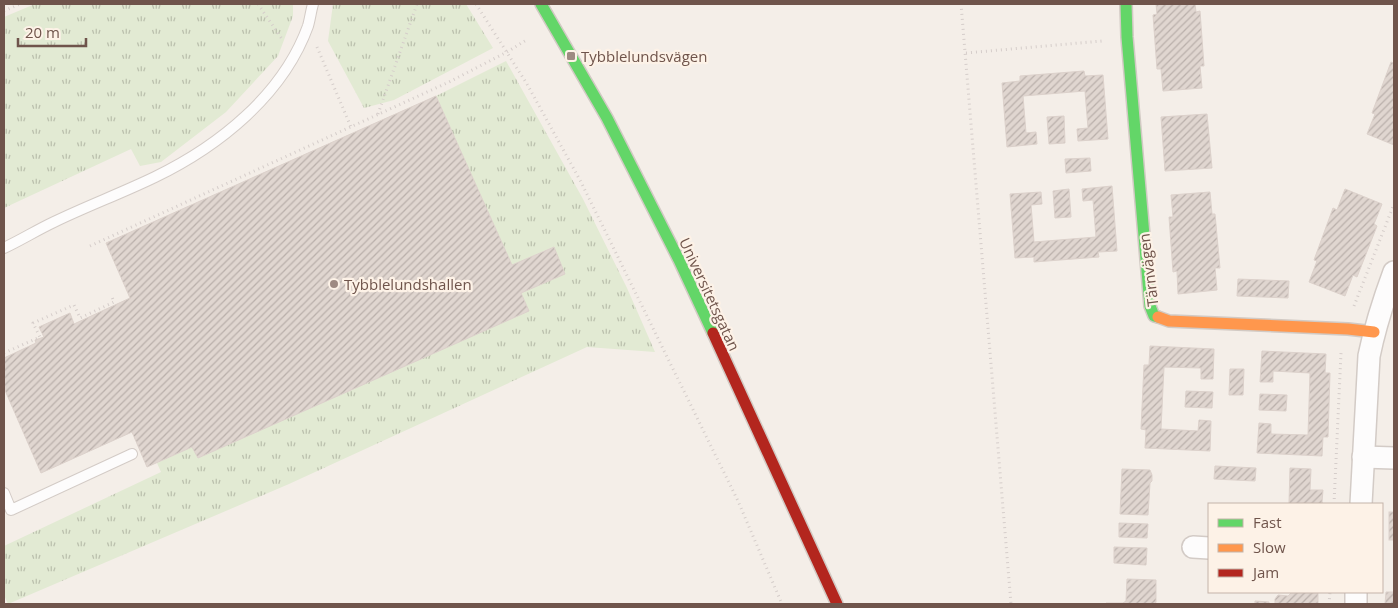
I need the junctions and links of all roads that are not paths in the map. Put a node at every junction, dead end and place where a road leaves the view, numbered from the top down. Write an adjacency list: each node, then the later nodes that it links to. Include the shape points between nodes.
1 (312, 4): 4 (lane, via 308,25 294,58 267,94 215,142 154,178)
2 (541, 4): 12 (street, Universitetsgatan, via 606,118 679,260)
3 (1126, 4): 6 (street, Tärnvägen, via 1150,306 1154,316 1168,321)
4 (4, 248)
5 (1394, 272): 6 (street)
6 (1374, 332): 8 (street, via 1369,356)
7 (132, 454): 10 (lane, via 11,510)
8 (1363, 457): 9 (street); 11 (street)
9 (1394, 458)
10 (4, 493)
11 (1361, 503)
12 (837, 604)

